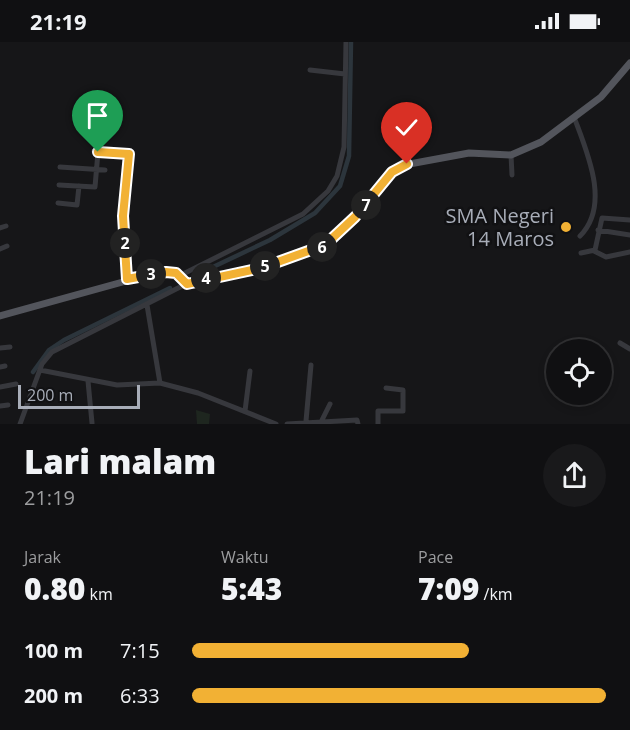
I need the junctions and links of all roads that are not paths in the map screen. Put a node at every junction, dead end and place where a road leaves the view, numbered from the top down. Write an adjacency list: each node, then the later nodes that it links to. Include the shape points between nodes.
1 (346, 42): 4 (street)
2 (630, 63): 5 (main road, via 605,94)
3 (310, 69): 4 (street)
4 (345, 74): 25 (street, via 344,154 328,191 303,214)
5 (574, 117): 6 (main road, via 544,141); 19 (street, via 595,193 595,210)
6 (511, 155): 10 (street); 27 (main road, via 469,153 404,165 392,172 355,217 325,245 261,268)
7 (60, 167): 8 (street)
8 (96, 169): 9 (street); 13 (street); 26 (street, via 96,151 129,154 123,216)
9 (105, 170)
10 (512, 175)
11 (59, 185): 12 (street)
12 (79, 186): 13 (street); 15 (street, via 77,205)
13 (95, 188): 14 (street)
14 (104, 188)
15 (58, 203)
16 (630, 220): 17 (street, via 602,218)
17 (598, 230): 18 (street); 22 (street)
18 (630, 235)
19 (580, 236)
20 (7, 246): 21 (street)
21 (0, 249)
22 (594, 251): 23 (street, via 602,257); 24 (street)
23 (630, 252)
24 (581, 254)
25 (178, 276): 26 (main road, via 166,272); 27 (main road)
26 (127, 279): 29 (main road)
27 (186, 284): 28 (street)
28 (147, 305): 35 (street, via 52,352); 38 (street)
29 (0, 316)
30 (620, 343): 33 (street)
31 (10, 347): 32 (street)
32 (0, 348)
33 (630, 349)
34 (311, 365): 47 (street)
35 (40, 370): 37 (street); 49 (street)
36 (250, 371): 45 (street)
37 (88, 381): 38 (street, via 121,386); 48 (street)
38 (160, 383): 45 (street)
39 (16, 384): 40 (street)
40 (0, 387)
41 (386, 388): 53 (street, via 403,390 403,411 378,411)
42 (330, 404): 46 (street)
43 (8, 405): 44 (street)
44 (0, 406)
45 (245, 411): 50 (street)
46 (322, 420): 47 (street); 52 (street, via 357,420)
47 (306, 421): 51 (street)
48 (92, 423)
49 (20, 424)
50 (276, 424)
51 (286, 424)
52 (358, 424)
53 (378, 424)

